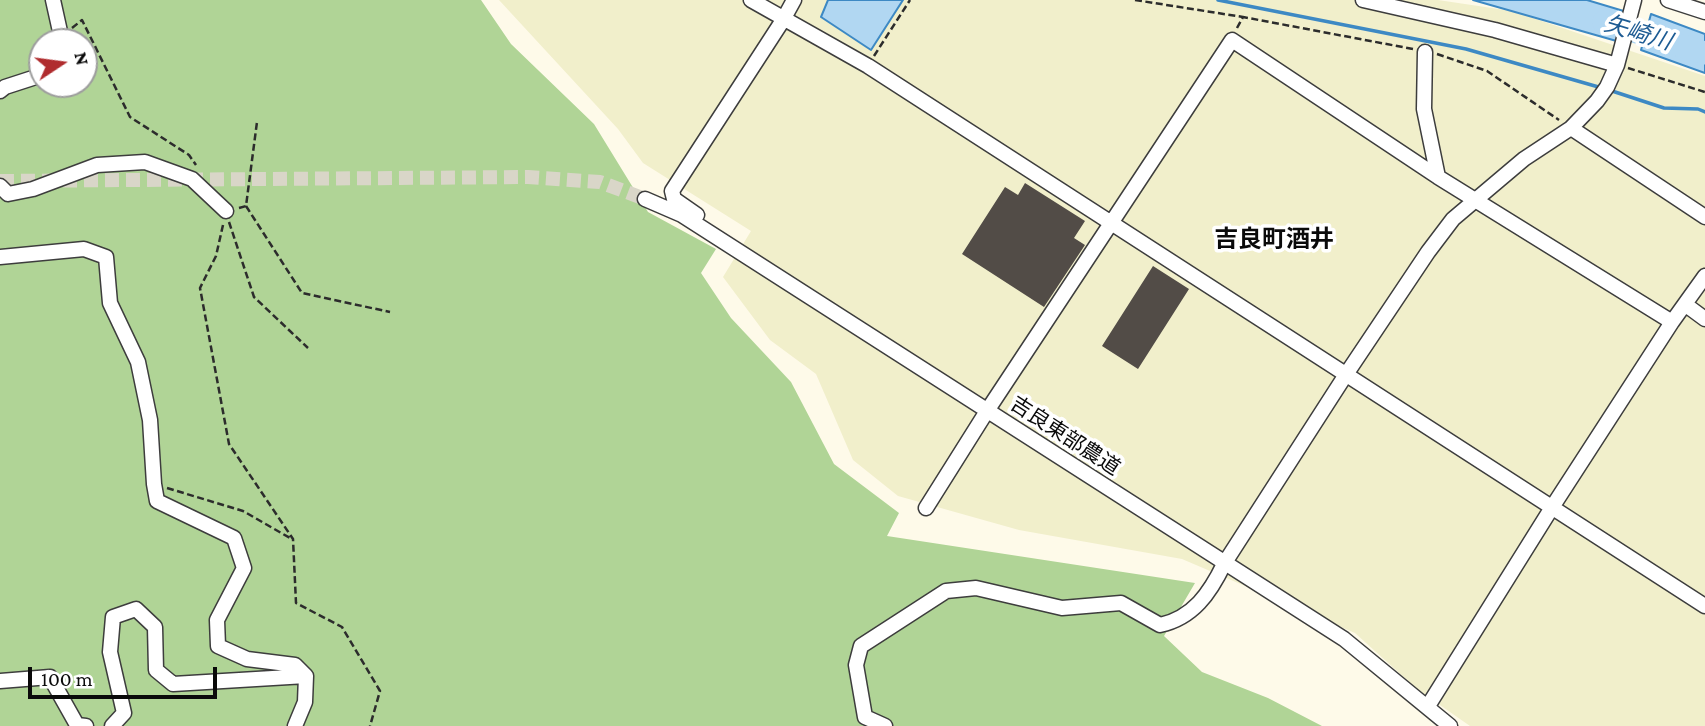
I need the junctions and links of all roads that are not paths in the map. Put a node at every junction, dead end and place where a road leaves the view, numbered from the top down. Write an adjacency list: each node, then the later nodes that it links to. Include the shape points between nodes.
1 (53, 0): 9 (street)
2 (751, 0): 8 (street)
3 (793, 0): 8 (street)
4 (1363, 0): 11 (street, via 1495,30)
5 (1668, 0): 7 (street)
6 (1634, 1): 11 (street)
7 (1705, 12)
8 (783, 20): 21 (street, via 868,66); 22 (street, via 672,191 674,199 710,225)
9 (58, 28)
10 (1424, 52): 15 (street, via 1424,109)
11 (1617, 65): 14 (street, via 1597,101)
12 (28, 80): 13 (street)
13 (0, 91)
14 (1571, 128): 18 (street); 20 (street)
15 (1438, 177): 18 (street); 21 (street, via 1232,40)
16 (0, 186): 19 (street, via 8,194 96,165 145,162 192,179)
17 (645, 199): 22 (street, 吉良東部農道, via 682,215)
18 (1475, 199): 27 (street); 28 (street, via 1427,252)
19 (226, 211)
20 (1705, 217)
21 (1111, 224): 28 (street); 29 (street)
22 (715, 237): 29 (street, 吉良東部農道)
23 (0, 257): 34 (street, via 85,249 106,257 110,303 138,362 150,420 157,501 234,538 244,568 217,620 218,646 247,659 295,665)
24 (1705, 276): 25 (street)
25 (1686, 305): 26 (street); 27 (street)
26 (1705, 318)
27 (1671, 322): 31 (street)
28 (1345, 376): 31 (street); 32 (street)
29 (987, 411): 30 (street); 32 (street, 吉良東部農道)
30 (926, 508)
31 (1551, 509): 33 (street); 36 (street)
32 (1224, 564): 36 (street, 吉良東部農道, via 1344,639); 40 (street, via 1212,587 1187,615 1160,625 1121,603 1062,608 976,588 946,591 861,646 856,665 865,717)
33 (1705, 607)
34 (306, 676): 38 (street, via 173,684 156,670 155,627 136,609 113,617 110,652 124,713); 39 (street, via 305,702)
35 (0, 681): 37 (street, via 50,677 77,725)
36 (1428, 706): 41 (street, 吉良東部農道)
37 (86, 726)
38 (112, 726)
39 (295, 726)
40 (885, 726)
41 (1450, 726)

